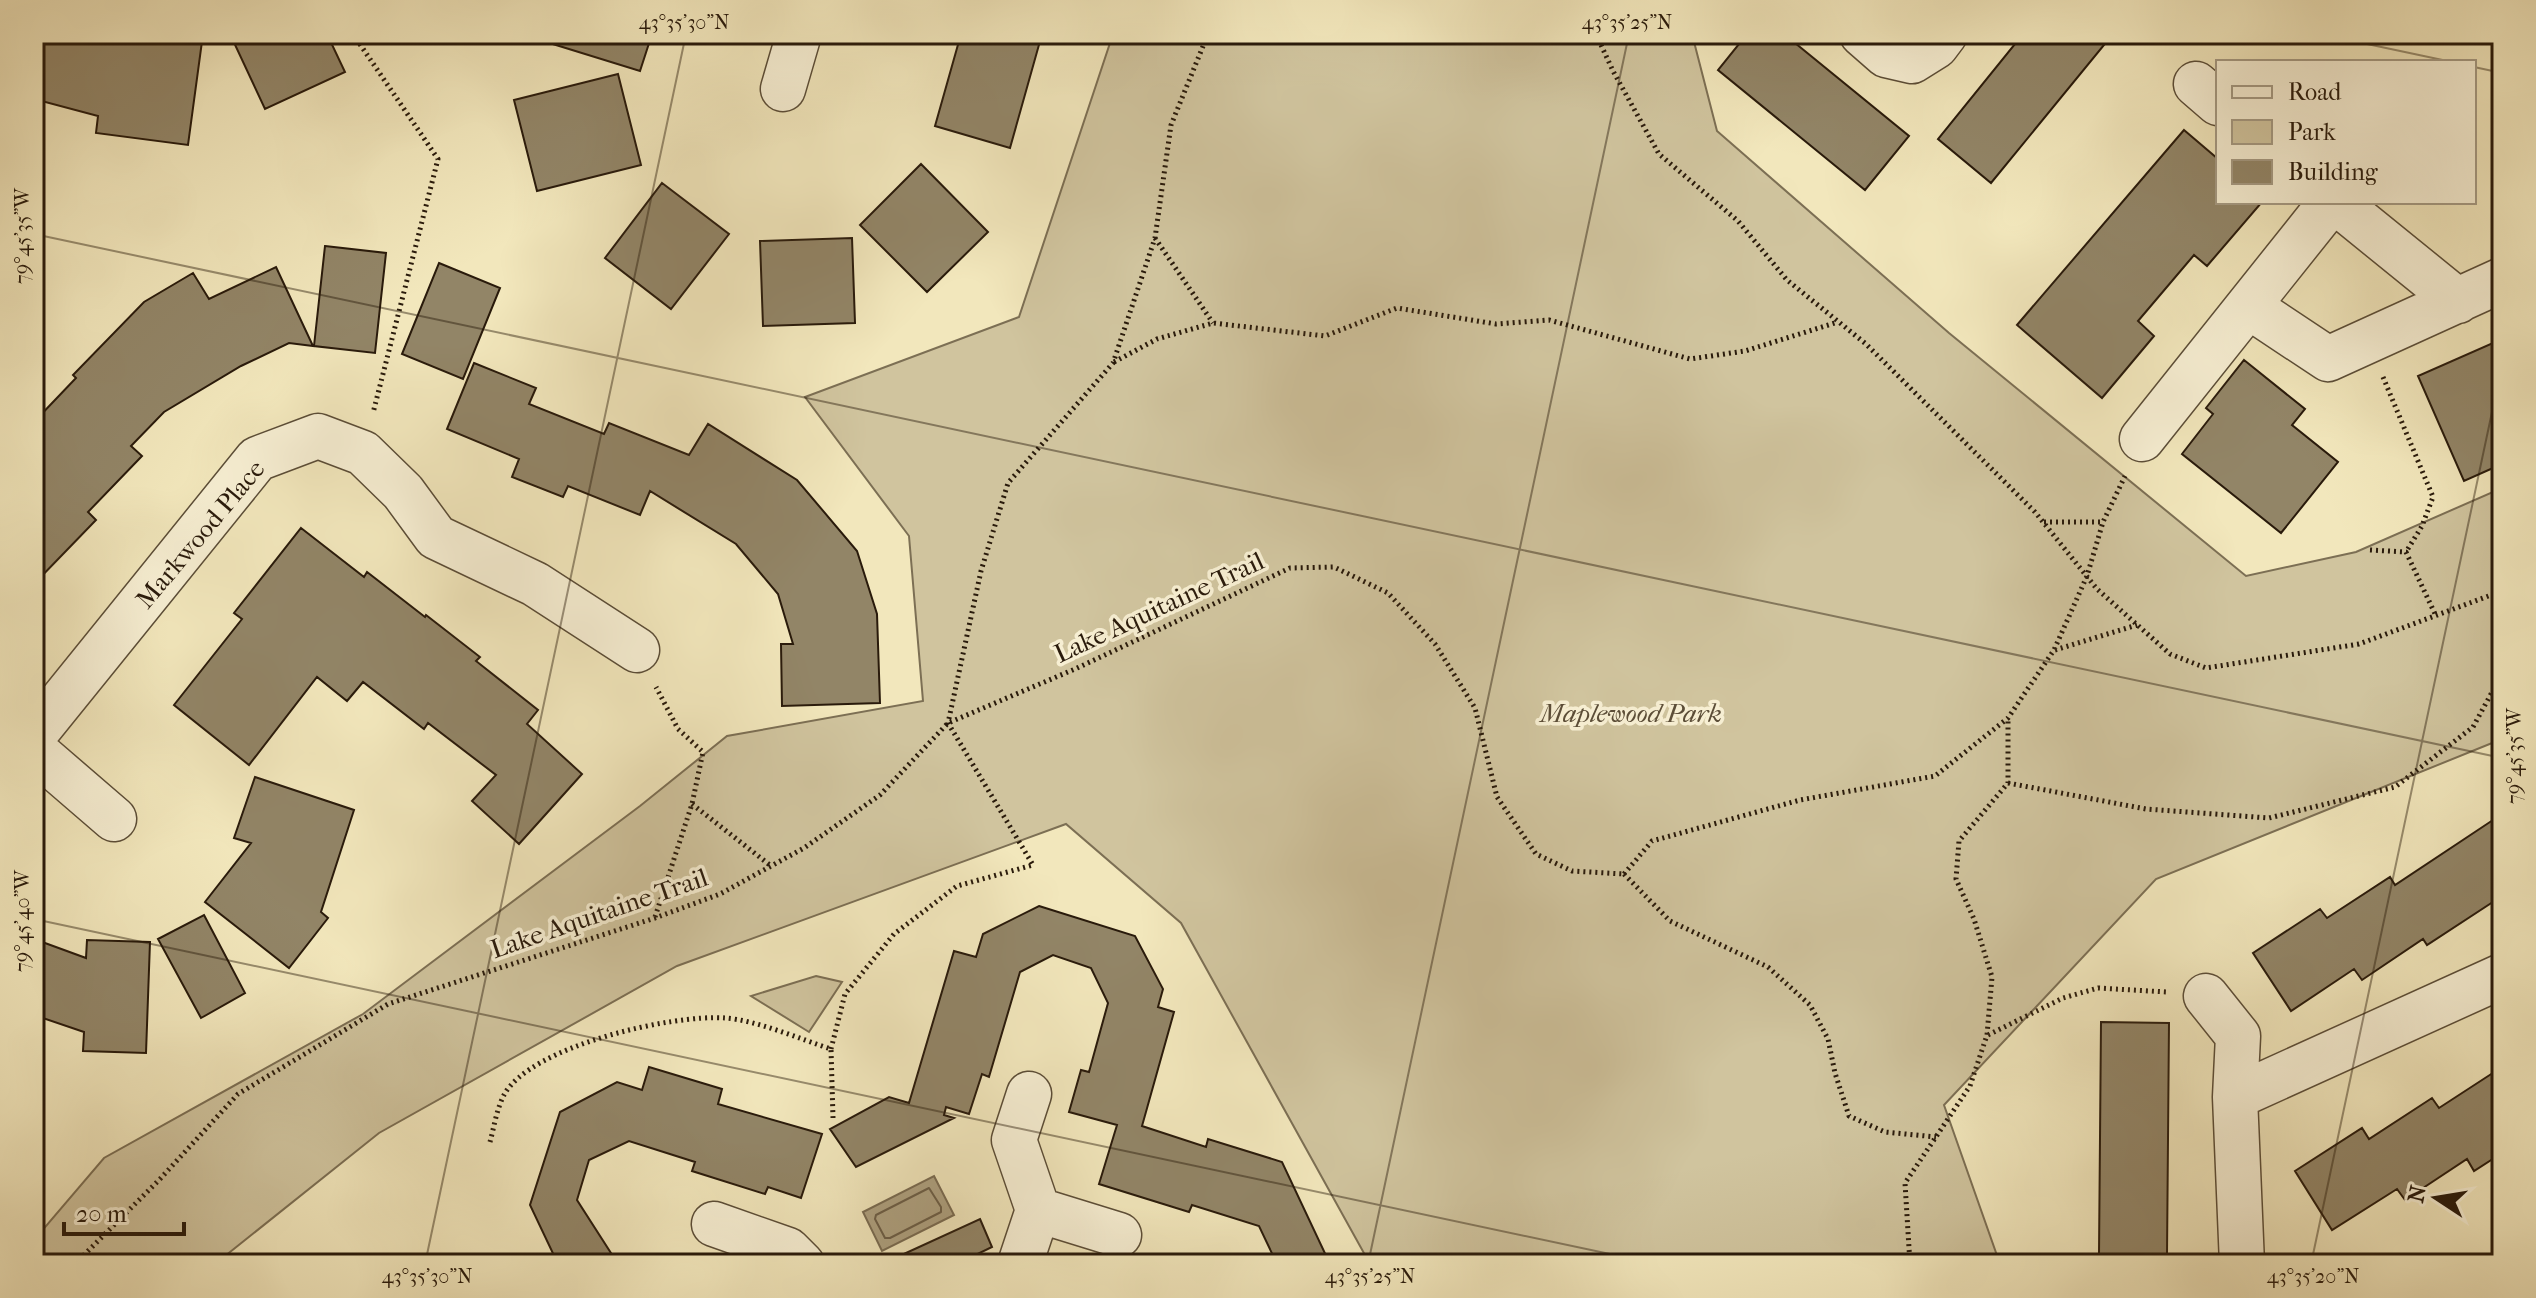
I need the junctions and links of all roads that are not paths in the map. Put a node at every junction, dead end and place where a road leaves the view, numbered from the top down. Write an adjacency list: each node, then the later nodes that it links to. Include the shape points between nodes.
1 (799, 34): 4 (street)
2 (1862, 34): 3 (street, via 1886,55 1912,61)
3 (1945, 34)
4 (783, 89)
5 (2332, 204): 9 (street)
6 (2337, 204): 8 (street)
7 (2502, 280): 8 (street)
8 (2458, 301): 9 (street, via 2328,359)
9 (2248, 306): 10 (street)
10 (2142, 439)
11 (637, 650): 12 (street, Markwood Place, via 535,584 436,537 403,492 363,453 318,436 257,459)
12 (34, 735)
13 (34, 750): 14 (street)
14 (114, 819)
15 (2502, 976): 18 (street)
16 (2206, 996): 18 (street, via 2238,1036)
17 (1029, 1094): 19 (street, via 1014,1140)
18 (2235, 1097): 24 (street)
19 (1038, 1210): 21 (street); 23 (street)
20 (714, 1224): 22 (street, via 788,1250)
21 (1119, 1235)
22 (802, 1264)
23 (1020, 1264)
24 (2242, 1264)

